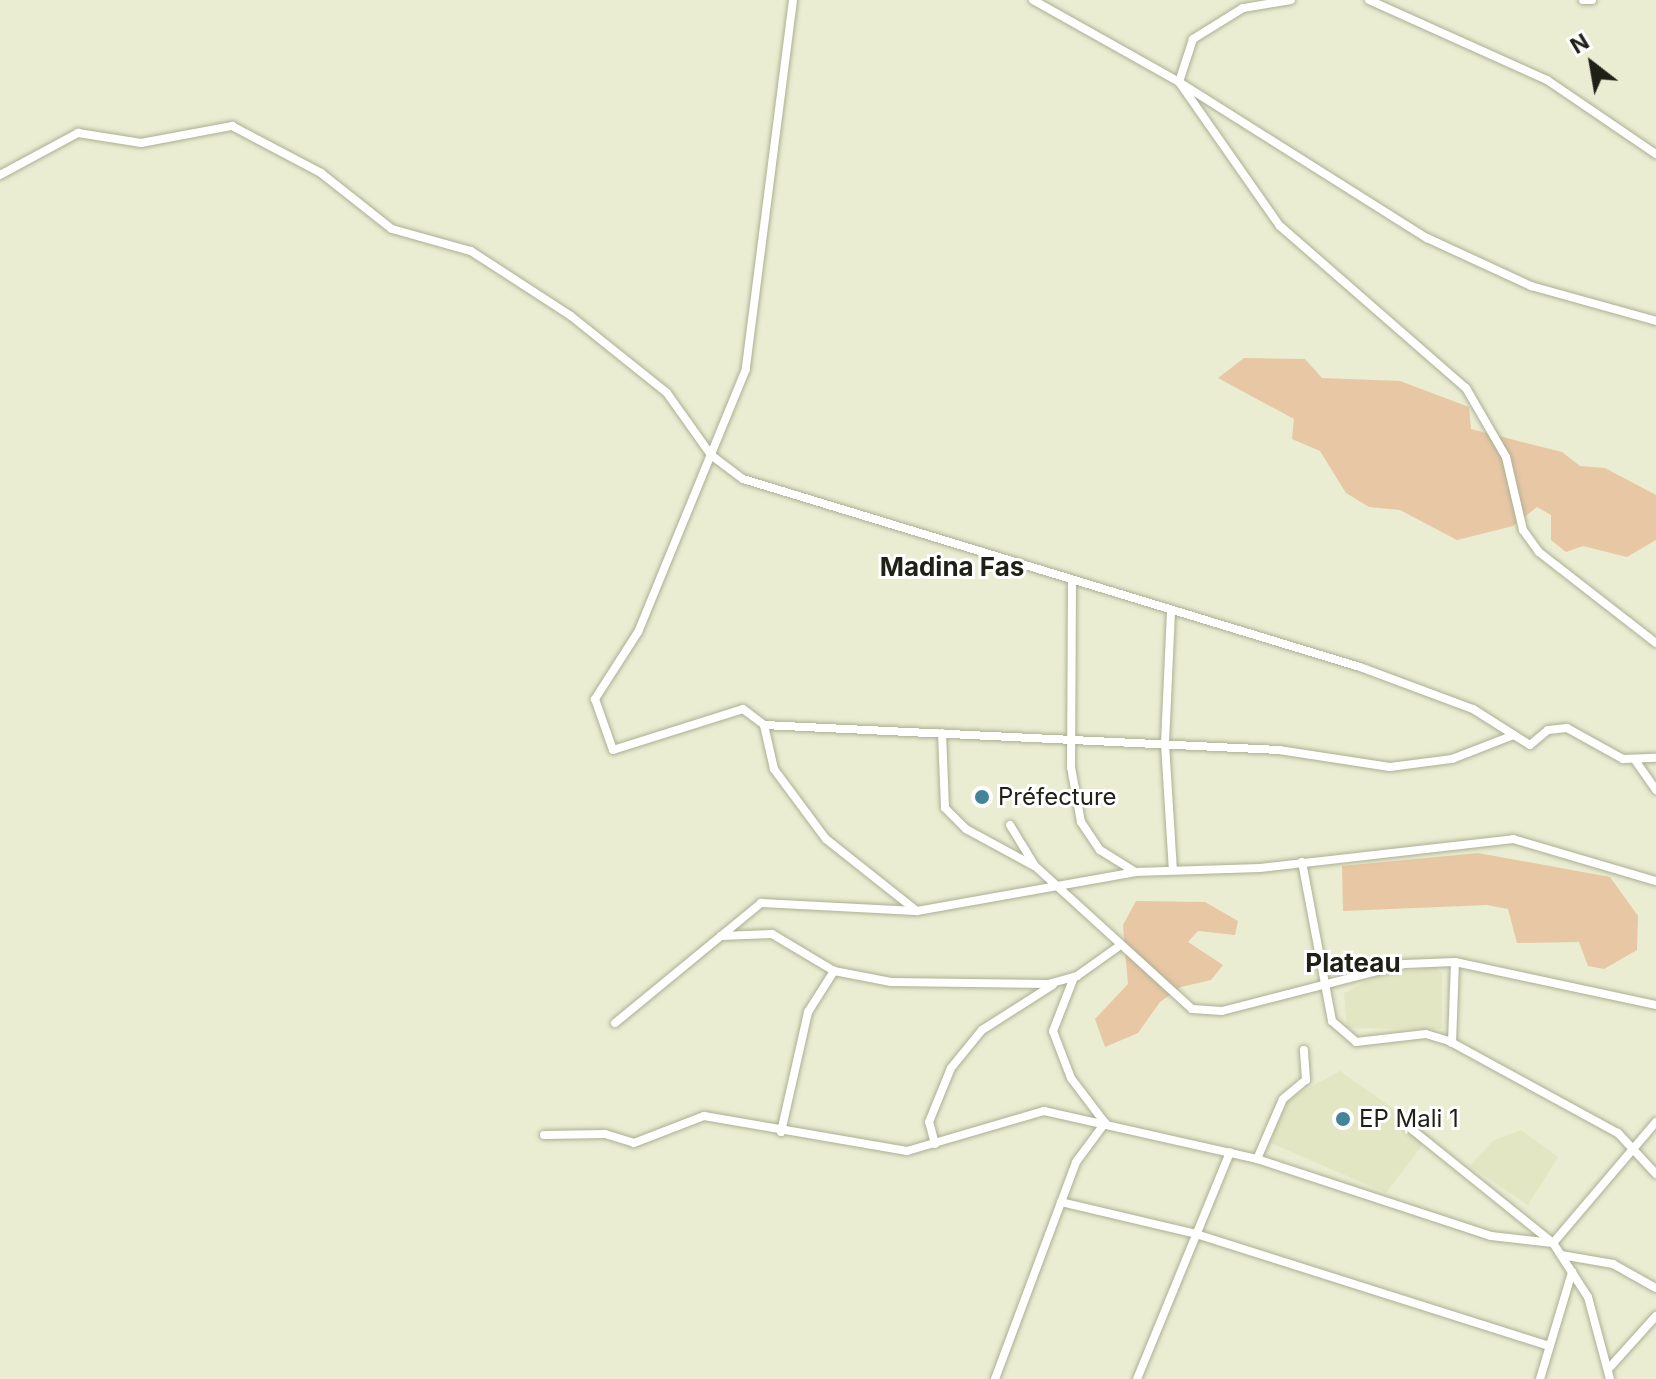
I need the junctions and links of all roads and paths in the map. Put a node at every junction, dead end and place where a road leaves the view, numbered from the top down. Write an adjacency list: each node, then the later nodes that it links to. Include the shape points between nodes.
1 (793, 0): 11 (street, via 746,369)
2 (1033, 0): 7 (street)
3 (1291, 0): 7 (street, via 1243,8 1205,30 1181,63)
4 (1369, 0): 8 (street, via 1547,80)
5 (1583, 0): 6 (street)
6 (1592, 0)
7 (1179, 82): 10 (street, via 1427,238 1531,286); 14 (street, via 1280,226 1466,388 1506,457 1523,530 1539,552)
8 (1656, 154)
9 (0, 175): 11 (street, via 78,133 141,143 232,126 321,173 371,216 471,251 571,316 667,393)
10 (1656, 321)
11 (711, 455): 12 (street, via 785,496); 15 (street, via 638,632 595,699 613,750 743,709)
12 (1072, 582): 13 (street); 19 (street)
13 (1171, 611): 17 (street, via 1360,667 1473,709); 18 (street)
14 (1656, 643)
15 (764, 725): 16 (street); 30 (street, via 774,769 826,839)
16 (942, 733): 19 (street); 25 (street, via 945,808 966,829)
17 (1514, 735): 18 (street, via 1452,759 1390,767); 21 (street, via 1530,745 1548,730 1567,728)
18 (1165, 744): 19 (street); 26 (street)
19 (1072, 745): 27 (street, via 1081,822 1100,850)
20 (1656, 758): 21 (street)
21 (1635, 760): 22 (street)
22 (1656, 790)
23 (1010, 825): 25 (street)
24 (1302, 862): 26 (street); 28 (street, via 1513,839); 37 (street)
25 (1035, 866): 29 (street)
26 (1173, 870): 27 (street)
27 (1135, 872): 29 (street)
28 (1656, 881)
29 (1058, 884): 30 (street); 32 (street)
30 (917, 911): 31 (street, via 761,903)
31 (721, 936): 34 (street, via 772,934); 39 (street)
32 (1118, 947): 35 (street); 37 (street, via 1192,1009 1222,1011 1289,989)
33 (1455, 962): 37 (street, via 1405,964); 38 (street); 40 (street)
34 (834, 971): 36 (street, via 861,980); 45 (street, via 804,1024)
35 (1074, 977): 36 (street); 43 (street, via 1053,1031 1071,1078)
36 (1058, 982): 47 (street, via 982,1030 951,1068 929,1122)
37 (1324, 987): 40 (street, via 1332,1021 1356,1042 1426,1034)
38 (1656, 1005)
39 (615, 1023)
40 (1452, 1043): 49 (street, via 1618,1133)
41 (1304, 1050): 50 (street, via 1306,1080 1283,1099)
42 (1656, 1122): 49 (street)
43 (1105, 1123): 47 (street, via 1044,1111); 48 (street); 52 (street, via 1076,1162)
44 (1410, 1128): 54 (street)
45 (781, 1132): 46 (street, via 704,1116 634,1143 605,1134); 47 (street, via 873,1149)
46 (544, 1135)
47 (935, 1144)
48 (1230, 1152): 50 (street); 53 (street)
49 (1632, 1153): 51 (street); 54 (street)
50 (1257, 1159): 54 (street, via 1491,1236)
51 (1656, 1174)
52 (1061, 1202): 53 (street); 61 (street)
53 (1196, 1234): 59 (street); 62 (street)
54 (1553, 1243): 55 (street)
55 (1561, 1255): 56 (street); 57 (street, via 1613,1264)
56 (1572, 1272): 59 (street); 60 (street, via 1588,1297)
57 (1656, 1288)
58 (1656, 1316): 60 (street)
59 (1550, 1346): 63 (street)
60 (1610, 1367): 64 (street)
61 (995, 1379)
62 (1137, 1379)
63 (1540, 1379)
64 (1610, 1379)

